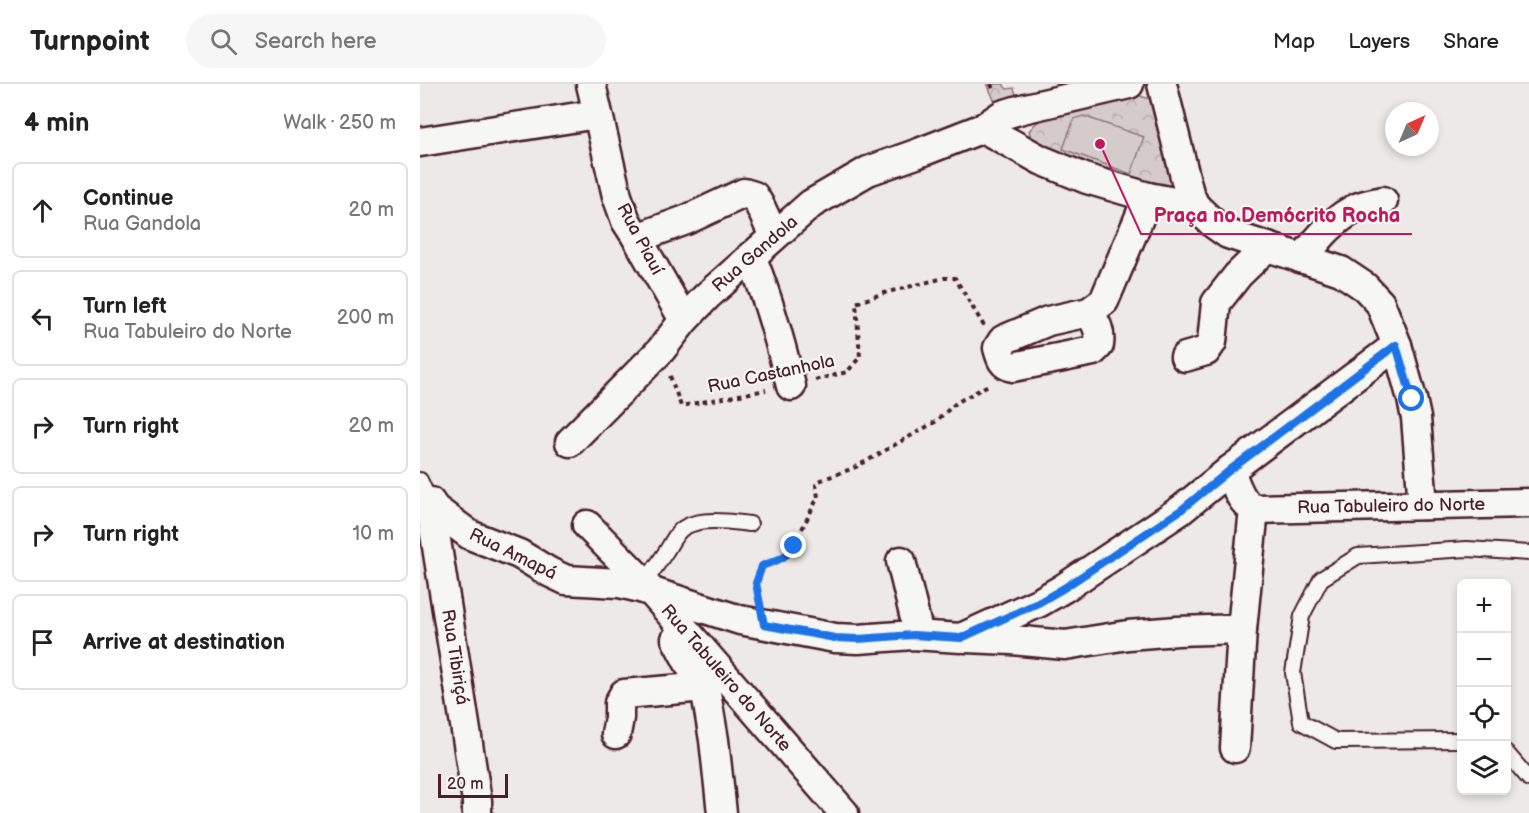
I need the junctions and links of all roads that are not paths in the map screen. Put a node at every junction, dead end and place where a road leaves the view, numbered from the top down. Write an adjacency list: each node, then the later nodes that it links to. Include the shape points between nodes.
1 (591, 84): 4 (street, Rua Piauí)
2 (1129, 84): 5 (street, Rua Gandola, via 1002,115)
3 (1162, 84): 9 (street)
4 (597, 114): 6 (street); 11 (street, Rua Piauí, via 617,196)
5 (983, 128): 7 (street, via 1041,160); 10 (street, Rua Gandola, via 868,171 811,204)
6 (420, 142)
7 (1148, 197): 9 (street); 15 (street, via 1104,301)
8 (1383, 201): 14 (street, via 1347,214)
9 (1195, 206): 12 (street, via 1228,234)
10 (774, 236): 11 (street, via 754,196 744,193); 13 (street, Rua Gandola)
11 (637, 238): 16 (street, Rua Piauí)
12 (1267, 248): 14 (street); 18 (street, via 1216,303 1212,342 1206,351)
13 (751, 256): 16 (street, Rua Gandola); 19 (street, via 779,334)
14 (1302, 259): 17 (street, via 1341,271 1365,288 1380,303)
15 (1089, 312): 15 (street, via 1048,321 1003,340 1002,359 1013,367 1093,351 1100,337 1098,325)
16 (684, 320): 20 (street, Rua Gandola, via 661,350)
17 (1396, 345): 21 (street, Rua Tabuleiro do Norte); 24 (street, via 1416,418)
18 (1185, 357)
19 (791, 386)
20 (570, 442)
21 (1230, 470): 25 (street, via 1246,505); 33 (street, Rua Tabuleiro do Norte, via 1181,510 1064,588)
22 (423, 494): 30 (street, Rua Amapá, via 435,509 470,535 519,554 549,572 566,579 620,583); 40 (street, Rua Tibiriçá, via 465,722)
23 (1529, 503): 24 (street, Rua Tabuleiro do Norte)
24 (1423, 505): 25 (street, Rua Tabuleiro do Norte)
25 (1254, 509): 31 (street)
26 (750, 524): 30 (lane, via 717,520 684,527 656,567)
27 (587, 525): 30 (street)
28 (1529, 553): 36 (lane, via 1467,549 1358,556 1321,579 1302,616 1293,673 1301,722 1336,741)
29 (901, 561): 32 (street)
30 (654, 594): 32 (street, Rua Tabuleiro do Norte, via 741,620 835,638); 34 (street); 42 (street, Rua Tabuleiro do Norte)
31 (1242, 629): 33 (street, Rua Tabuleiro do Norte, via 1128,635 1065,645); 37 (street)
32 (919, 635): 33 (street, Rua Tabuleiro do Norte)
33 (961, 638)
34 (705, 687): 35 (street, via 624,694 619,703); 41 (street)
35 (616, 734)
36 (1457, 740)
37 (1235, 748)
38 (1511, 759): 39 (lane)
39 (1529, 779)
40 (477, 813)
41 (722, 813)
42 (844, 813)

